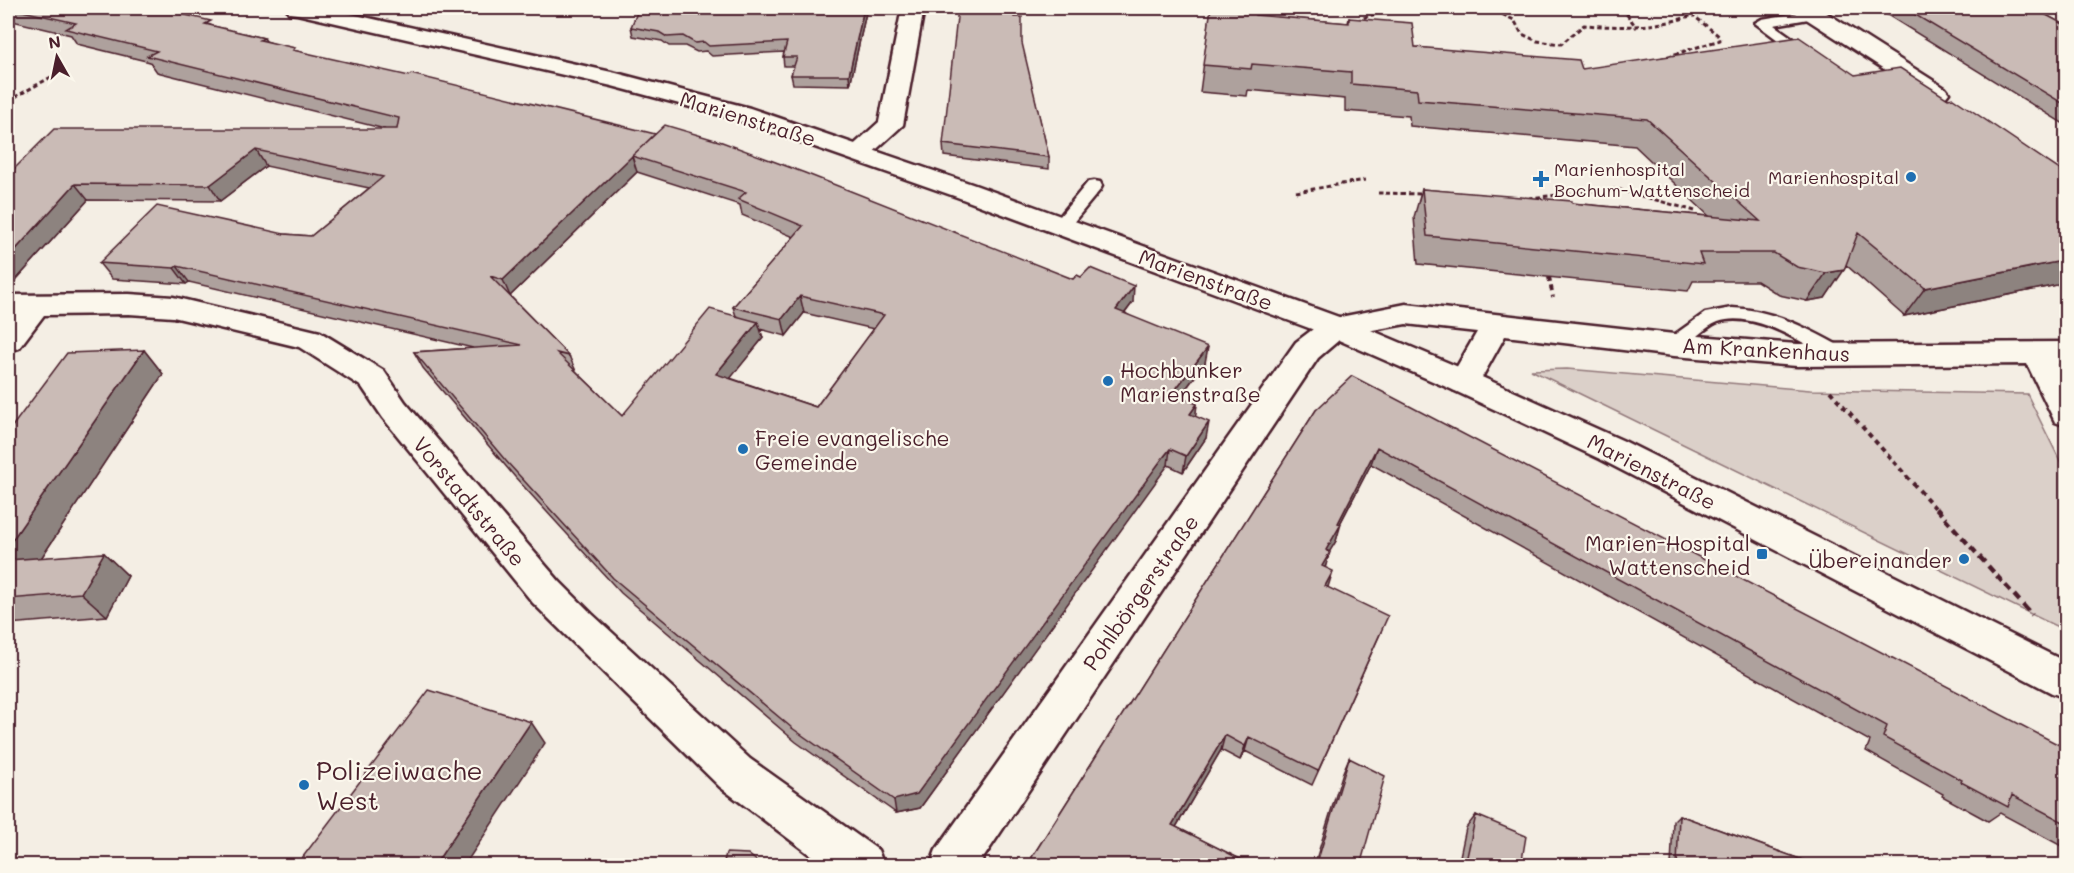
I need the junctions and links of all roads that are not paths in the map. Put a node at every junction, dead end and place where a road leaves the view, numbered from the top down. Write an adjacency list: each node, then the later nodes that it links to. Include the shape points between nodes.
1 (297, 8): 6 (street, Marienstraße, via 616,80 741,113)
2 (914, 8): 6 (street, via 891,124)
3 (1810, 10): 4 (lane, via 1762,23); 5 (street)
4 (1815, 60)
5 (1956, 105)
6 (859, 152): 8 (street, Marienstraße)
7 (1094, 186): 8 (lane)
8 (1060, 226): 11 (street, Marienstraße)
9 (22, 305): 12 (street); 19 (street, Vorstadtstraße, via 173,307 309,339 373,379 454,483 579,625 735,773)
10 (1496, 325): 11 (street, Am Krankenhaus, via 1406,314); 13 (street, Am Krankenhaus); 16 (street)
11 (1336, 327): 16 (street, Marienstraße); 20 (street, Pohlbörgerstraße, via 1306,350)
12 (8, 341)
13 (1674, 345): 15 (street, Am Krankenhaus); 15 (lane, via 1715,316 1745,316 1782,324)
14 (2052, 353): 15 (street, Am Krankenhaus); 17 (street, Am Krankenhaus)
15 (1838, 354)
16 (1464, 382): 18 (street, Marienstraße, via 1612,450)
17 (2067, 414)
18 (2067, 681)
19 (862, 866)
20 (952, 866)

